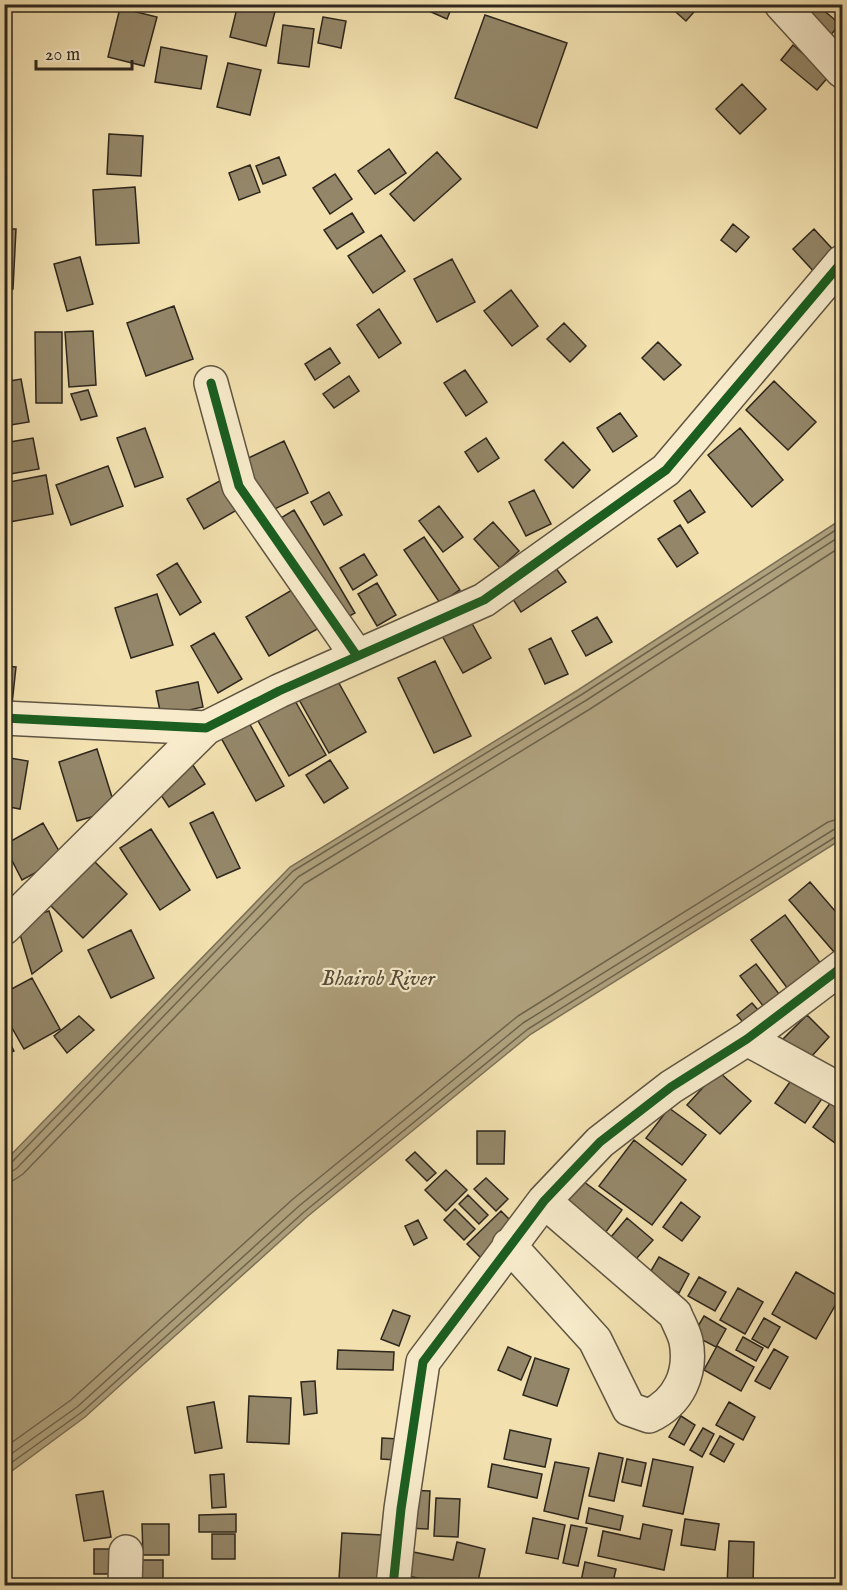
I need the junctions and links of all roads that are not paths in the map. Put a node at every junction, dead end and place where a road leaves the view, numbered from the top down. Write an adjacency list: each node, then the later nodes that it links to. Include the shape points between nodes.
1 (781, 4): 2 (street)
2 (843, 71)
3 (843, 262): 5 (street, via 666,470 484,600)
4 (211, 384): 5 (street, via 239,486)
5 (357, 656): 7 (street)
6 (4, 718): 7 (street)
7 (206, 728): 8 (street)
8 (4, 928)
9 (843, 967): 10 (street)
10 (747, 1039): 11 (street); 12 (street, via 671,1087 600,1142)
11 (843, 1091)
12 (544, 1202): 13 (street); 13 (street, via 675,1314 686,1339 687,1365 681,1386 664,1409 649,1416 629,1409 595,1340)
13 (509, 1245): 16 (street, via 423,1362)
14 (126, 1552): 15 (street)
15 (125, 1586)
16 (393, 1586)

